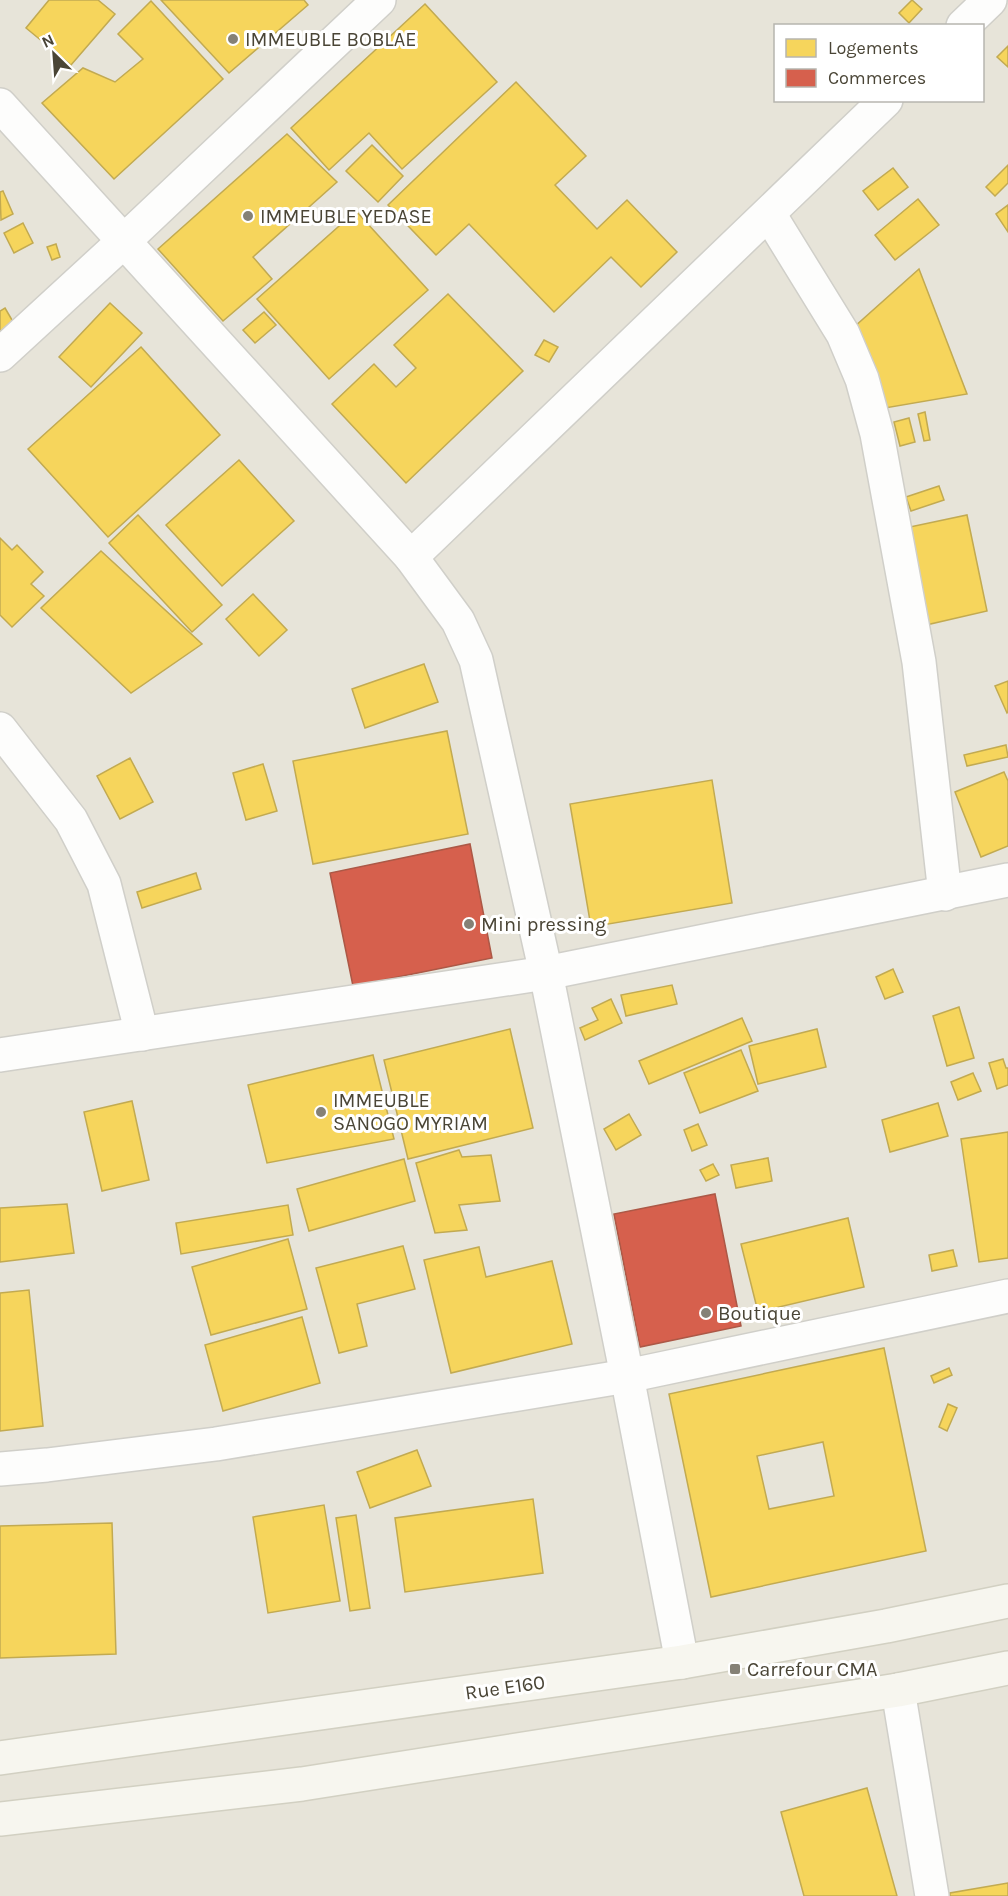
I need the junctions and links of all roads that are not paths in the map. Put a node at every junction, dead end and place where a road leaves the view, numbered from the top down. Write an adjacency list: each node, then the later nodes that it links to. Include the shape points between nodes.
1 (379, 0): 7 (street)
2 (990, 0): 3 (street)
3 (965, 24)
4 (884, 102): 6 (street)
5 (0, 105): 7 (street)
6 (769, 214): 9 (street); 12 (street, via 843,334 862,379 877,434 919,662)
7 (124, 241): 8 (street); 9 (street)
8 (0, 355)
9 (411, 557): 13 (street, via 458,621 476,660)
10 (0, 729): 14 (street, via 71,820 104,884)
11 (1008, 880): 12 (street)
12 (945, 894): 13 (street)
13 (546, 973): 14 (street); 17 (street)
14 (142, 1034): 15 (street)
15 (0, 1055)
16 (1008, 1296): 17 (street)
17 (627, 1376): 18 (street, via 216,1444); 20 (street)
18 (0, 1469)
19 (1008, 1601): 20 (street, Rue E160)
20 (682, 1662): 23 (street, Rue E160)
21 (1008, 1668): 22 (street)
22 (898, 1690): 24 (street, via 302,1784); 25 (street)
23 (0, 1758)
24 (0, 1819)
25 (932, 1896)

